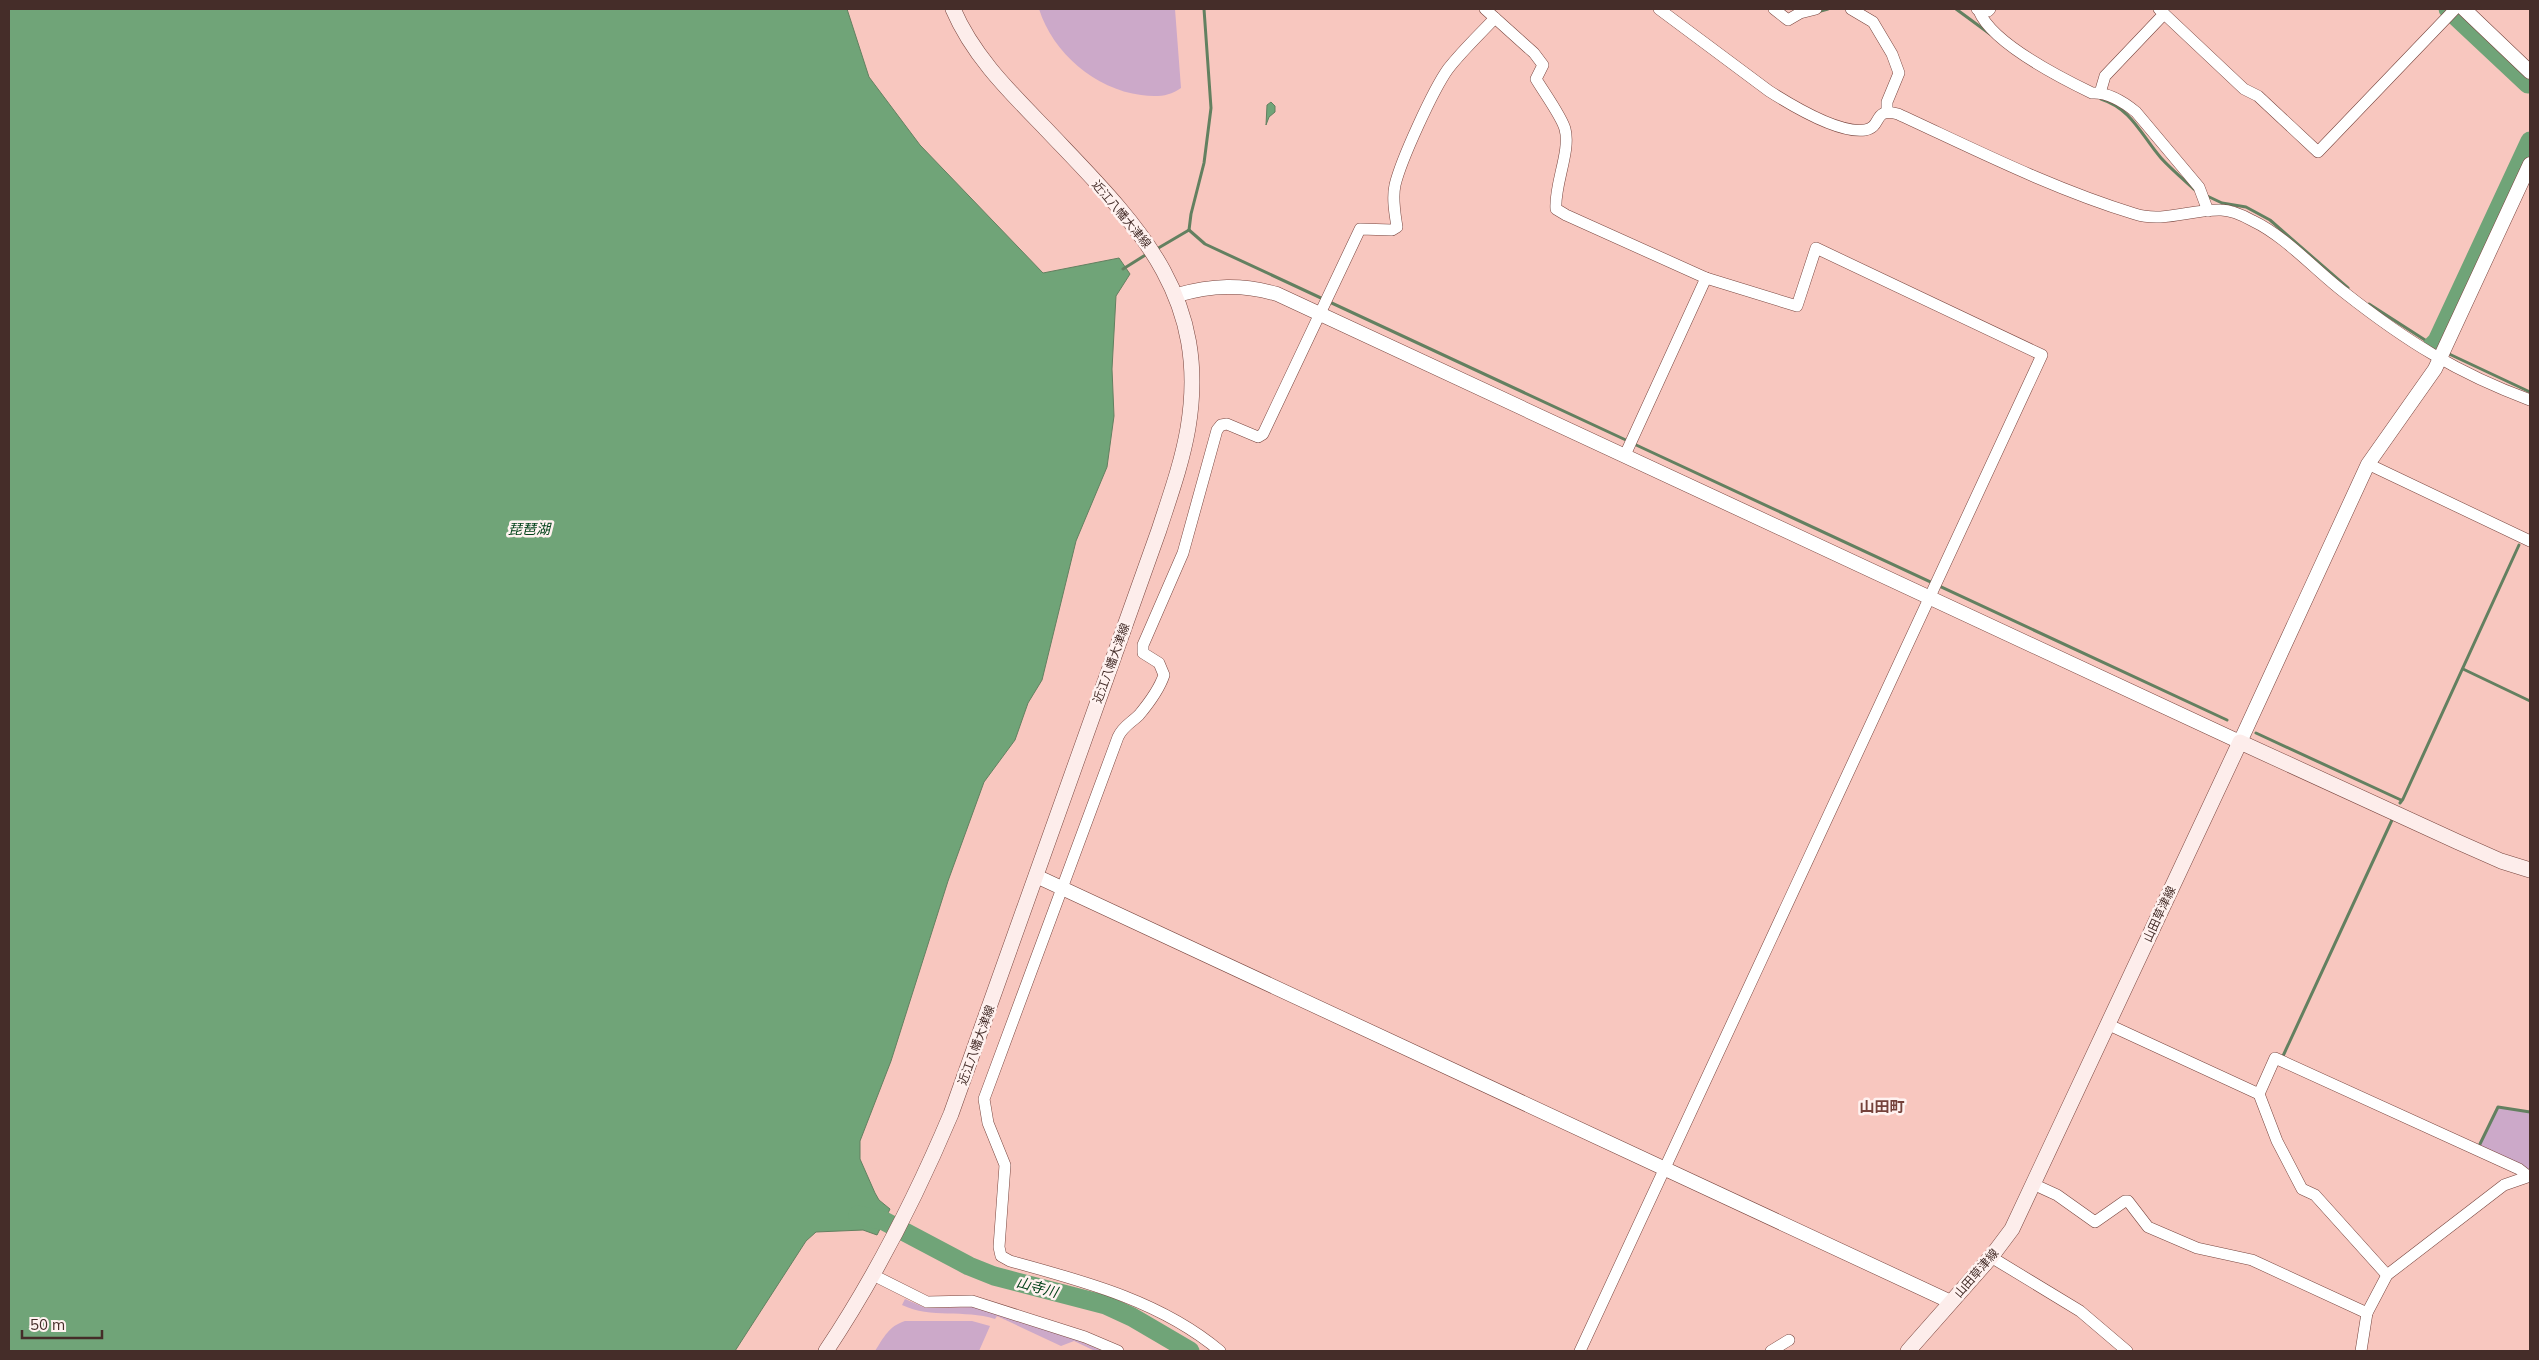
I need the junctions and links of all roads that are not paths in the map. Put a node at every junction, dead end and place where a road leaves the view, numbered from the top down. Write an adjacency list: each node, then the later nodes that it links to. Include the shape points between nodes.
1 (953, 9): 18 (main road, 近江八幡大津線, via 989,68 1114,201 1153,251)
2 (1485, 9): 11 (street)
3 (1659, 9): 14 (street, via 1769,91 1813,115 1850,130 1866,130)
4 (1774, 9): 5 (street, via 1788,20)
5 (1816, 9)
6 (1851, 9): 14 (street, via 1873,22 1899,73)
7 (1982, 9): 13 (street, via 1984,22 2040,65 2092,93)
8 (2455, 9): 10 (street, via 2318,152 2258,96 2244,89)
9 (2464, 9): 12 (street)
10 (2162, 11): 13 (street, via 2105,76)
11 (1495, 18): 17 (street, via 1543,65 1536,79 1565,129 1556,209); 19 (street, via 1449,69 1412,142 1395,185 1396,228 1360,229)
12 (2530, 72)
13 (2100, 92): 16 (street, via 2124,102 2136,112 2199,187)
14 (1887, 111): 16 (street, via 2038,179 2136,215 2163,217)
15 (2530, 164): 20 (street)
16 (2208, 211): 20 (street, via 2231,212 2275,234 2343,292)
17 (1706, 278): 22 (street); 25 (street, via 1797,306 1816,248 2042,355)
18 (1177, 296): 19 (street, via 1201,288 1246,287); 28 (main road, 近江八幡大津線, via 1186,334 1192,389 1188,429 1152,547)
19 (1323, 303): 22 (street); 29 (street, via 1263,434 1258,437 1227,424 1221,424 1217,430 1183,553 1143,645 1143,653 1159,663 1164,675 1160,687 1138,716 1122,727)
20 (2439, 360): 21 (street); 23 (street)
21 (2530, 400)
22 (1630, 446): 25 (street)
23 (2368, 464): 24 (street); 26 (street)
24 (2530, 542)
25 (1935, 588): 26 (street); 32 (street)
26 (2240, 742): 27 (main road, via 2501,861); 30 (main road, 山田草津線)
27 (2530, 870)
28 (1036, 876): 29 (street); 36 (main road, 近江八幡大津線, via 951,1114 906,1213)
29 (1062, 888): 32 (street); 43 (street, via 984,1099 988,1123 1005,1165 1001,1256 1110,1290 1171,1320)
30 (2107, 1024): 31 (street); 34 (main road, 山田草津線)
31 (2259, 1094): 33 (street, via 2275,1058); 37 (street, via 2277,1141 2302,1189 2315,1195)
32 (1665, 1169): 38 (street); 44 (street)
33 (2529, 1176): 37 (street, via 2504,1185)
34 (2033, 1184): 35 (main road, 山田草津線, via 2012,1229); 39 (street, via 2095,1222 2128,1201 2148,1227 2197,1248 2252,1260)
35 (1991, 1257): 38 (main road, 山田草津線); 47 (street, via 2080,1311)
36 (873, 1275): 41 (main road, 近江八幡大津線); 42 (street, via 928,1302 972,1301 1085,1337)
37 (2387, 1275): 39 (street)
38 (1951, 1302): 46 (main road, 山田草津線)
39 (2367, 1313): 48 (street)
40 (1789, 1340): 45 (street)
41 (826, 1351)
42 (1118, 1351)
43 (1220, 1351)
44 (1580, 1351)
45 (1771, 1351)
46 (1908, 1351)
47 (2127, 1351)
48 (2361, 1351)

